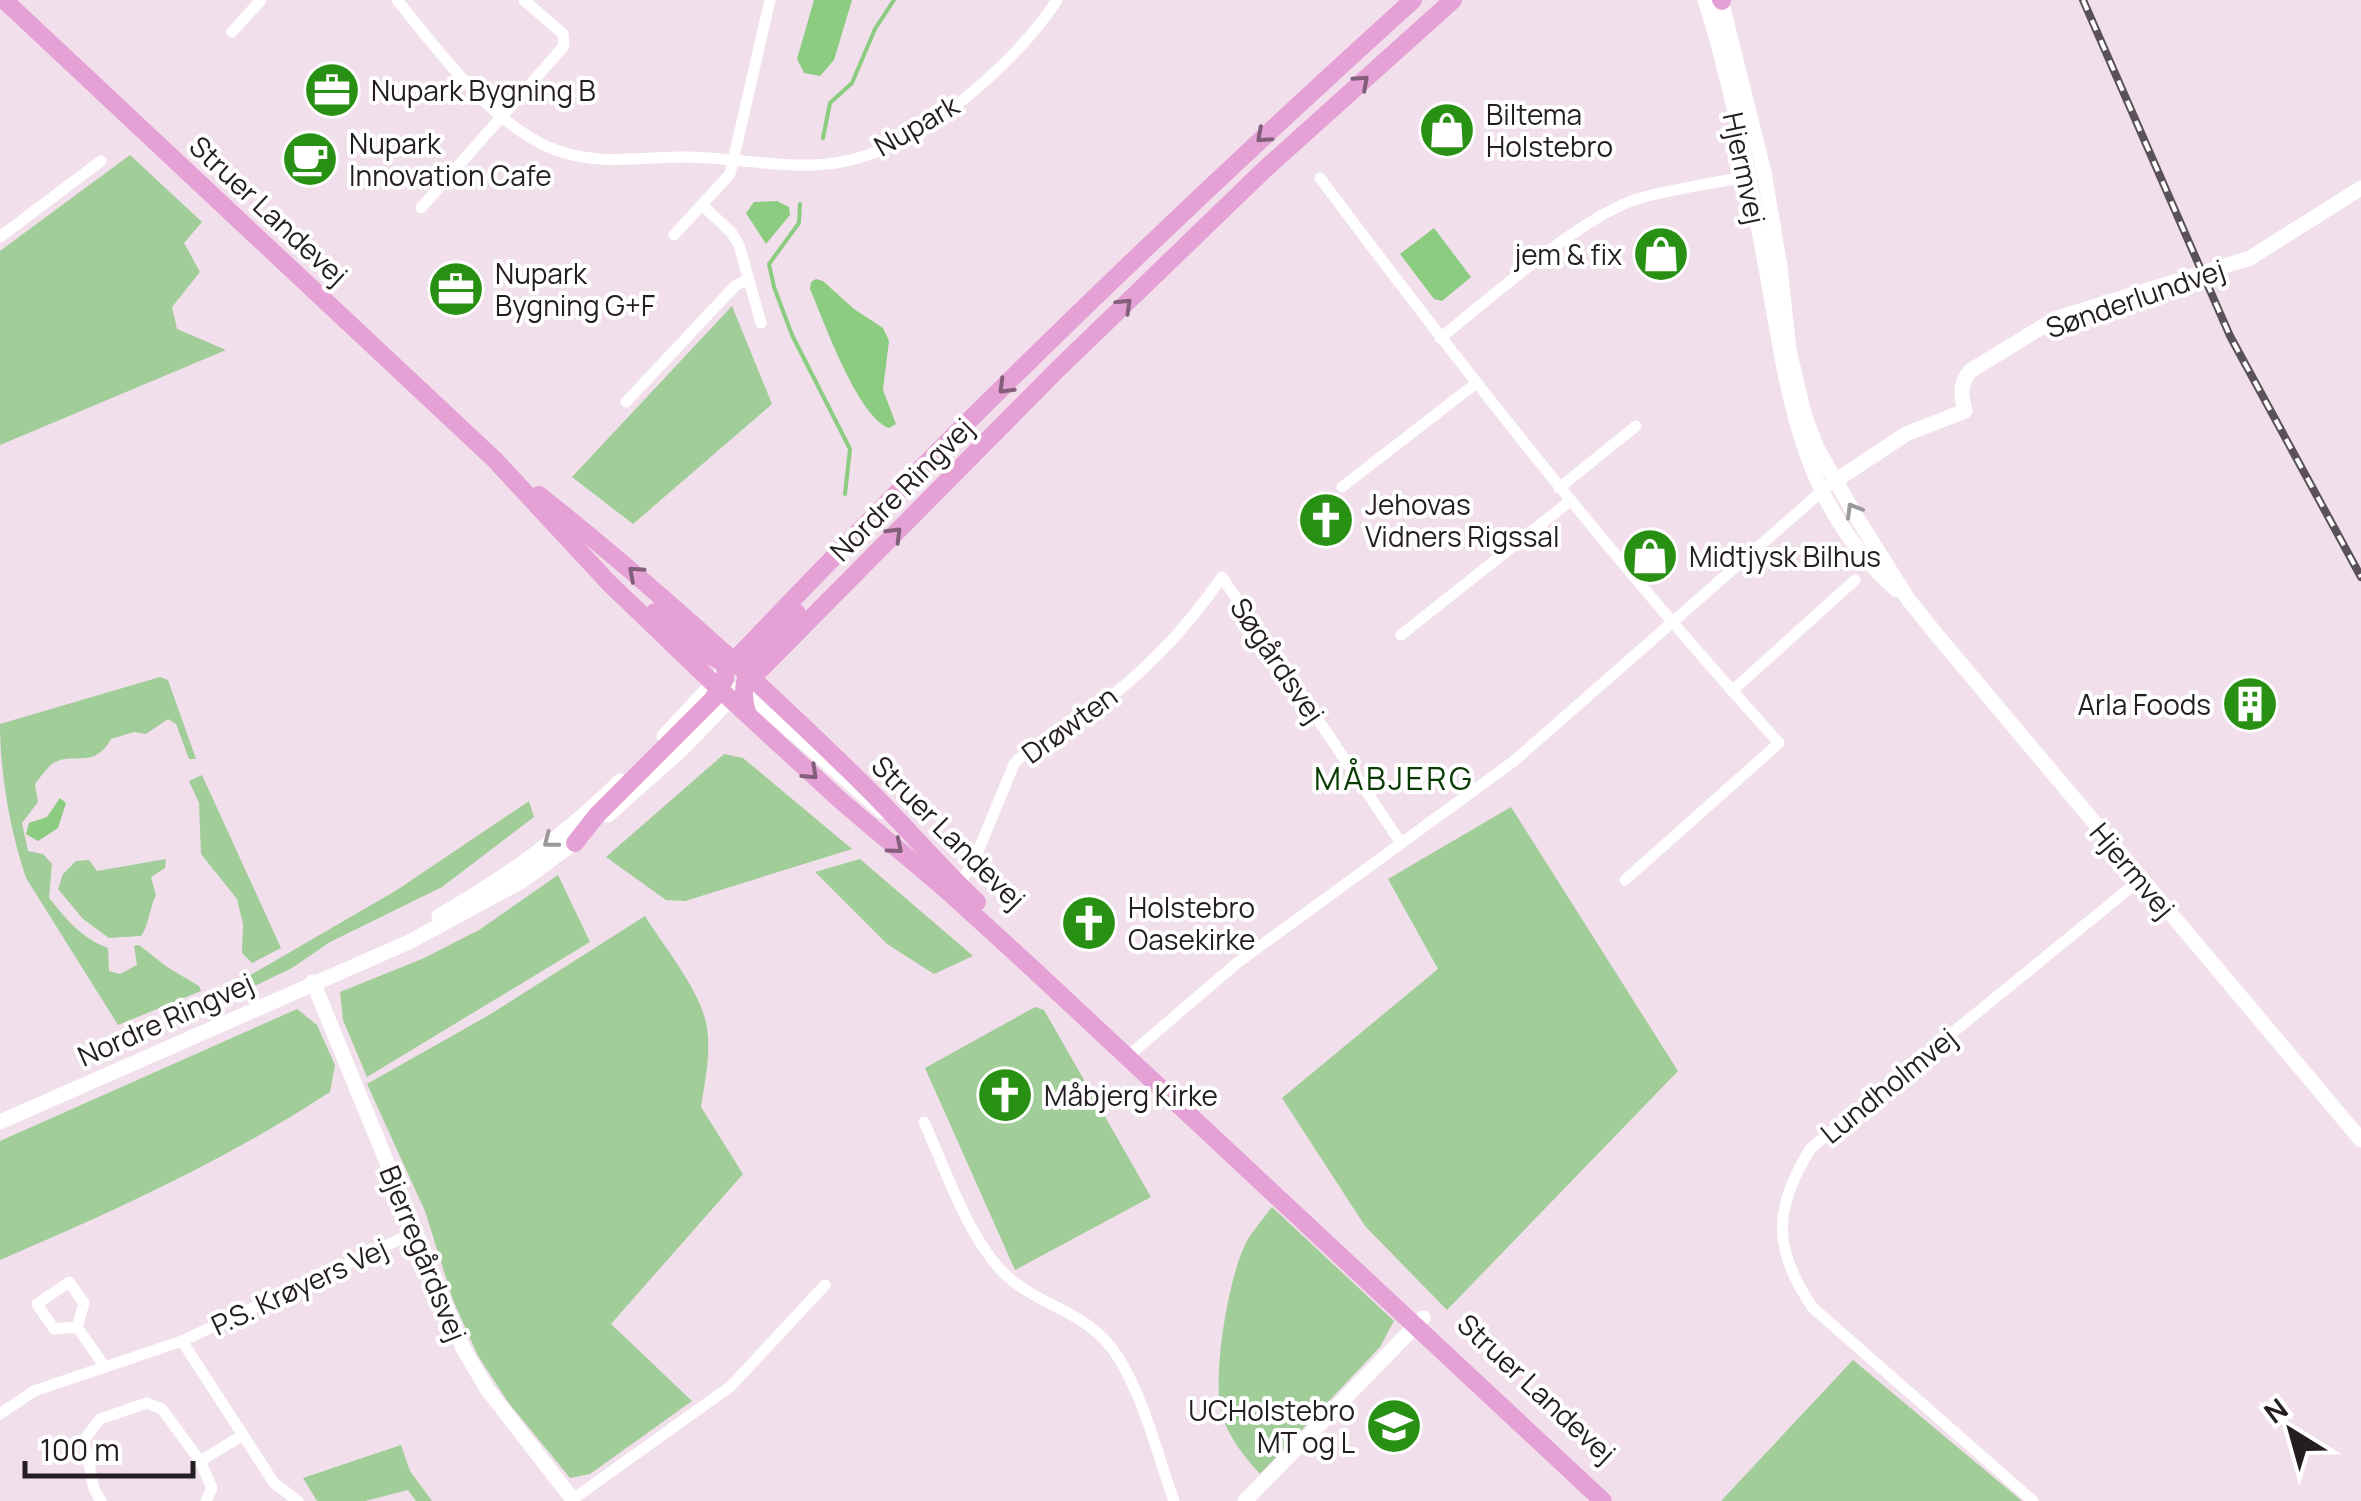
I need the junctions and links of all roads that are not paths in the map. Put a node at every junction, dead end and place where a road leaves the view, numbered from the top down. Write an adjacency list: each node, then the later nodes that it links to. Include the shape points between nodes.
1 (4, 0): 29 (main road, Struer Landevej)
2 (261, 0): 11 (street)
3 (398, 0): 12 (street, Nupark)
4 (524, 0): 12 (street, via 562,34 564,46)
5 (770, 0): 13 (street)
6 (1056, 0): 13 (street, Nupark, via 1001,68 887,146 834,164)
7 (1413, 0): 40 (main road, Nordre Ringvej, one-way to 40, via 1248,150 880,513)
8 (1453, 0): 40 (main road, Nordre Ringvej, one-way to 8, via 774,656 1264,170)
9 (1704, 0): 16 (street, Hjermvej)
10 (1721, 0): 15 (street, Hjermvej)
11 (232, 32)
12 (503, 117): 13 (street, Nupark, via 530,138 589,159); 20 (street)
13 (735, 159): 19 (street)
14 (101, 161): 22 (street)
15 (1764, 172): 16 (street); 30 (street, Hjermvej, via 1800,398)
16 (1746, 176): 25 (street, via 1614,209); 33 (street, Hjermvej, via 1780,364)
17 (1320, 178): 25 (street)
18 (2361, 188): 30 (street, Sønderlundvej, via 2235,265 2055,320 1970,371 1960,393 1965,411 1906,434)
19 (702, 205): 21 (street); 23 (street, via 736,239)
20 (422, 208)
21 (674, 234)
22 (0, 237)
23 (748, 279): 24 (street); 27 (street)
24 (761, 324)
25 (1440, 338): 26 (street)
26 (1474, 384): 31 (street); 32 (street)
27 (626, 402)
28 (1636, 426): 32 (street)
29 (495, 460): 40 (main road, Struer Landevej, one-way to 29, via 625,563); 40 (main road, Struer Landevej, via 583,555)
30 (1835, 481): 33 (street); 37 (street, Hjermvej, one-way to 30)
31 (1342, 487)
32 (1559, 488): 34 (street)
33 (1821, 491): 37 (street, Hjermvej, via 1837,523); 38 (street)
34 (1570, 501): 38 (street); 39 (street)
35 (1222, 577): 43 (street, Søgårdsvej); 46 (street, Drøwten, via 1175,639 1092,710 1014,764)
36 (1855, 580): 41 (street)
37 (1908, 599): 44 (street, Hjermvej)
38 (1672, 625): 41 (street); 43 (street, via 1514,761)
39 (1401, 635)
40 (735, 676): 42 (main road); 46 (main road, Struer Landevej, via 894,817); 46 (main road, Struer Landevej, one-way to 46, via 748,715 840,800); 47 (street, Nordre Ringvej, one-way to 47, via 697,700 560,834 456,906)
41 (1732, 691): 45 (street, via 1779,743)
42 (575, 843): 47 (street, Nordre Ringvej, via 481,905)
43 (1401, 843): 49 (street, via 1237,963)
44 (2141, 879): 52 (street, Hjermvej); 70 (street, Lundholmvej, via 1811,1148 1783,1206 1792,1278 1813,1308)
45 (1625, 880)
46 (956, 890): 49 (main road, Struer Landevej)
47 (352, 965): 48 (street, Nordre Ringvej)
48 (313, 982): 50 (street, Nordre Ringvej); 53 (street, Bjerregårdsvej)
49 (1131, 1054): 55 (main road, Struer Landevej)
50 (0, 1122)
51 (924, 1122): 66 (street, via 994,1262 1011,1280 1099,1332 1118,1357)
52 (2361, 1140)
53 (416, 1232): 57 (street, P.S. Krøyers Vej); 62 (street, Bjerregårdsvej, via 462,1348 486,1389)
54 (825, 1285): 62 (street, via 731,1386)
55 (1419, 1322): 67 (street); 68 (main road, Struer Landevej); 69 (main road, Struer Landevej)
56 (77, 1327): 56 (street, via 84,1304 68,1282 37,1304 54,1329); 58 (street)
57 (182, 1341): 58 (street, P.S. Krøyers Vej); 60 (street, P.S. Krøyers Vej)
58 (104, 1367): 59 (street, P.S. Krøyers Vej, via 34,1391)
59 (0, 1414)
60 (242, 1435): 61 (street); 65 (street, P.S. Krøyers Vej, via 274,1483)
61 (200, 1462): 63 (street, via 162,1409 147,1404 100,1420 84,1440); 64 (street, via 212,1488)
62 (574, 1500)
63 (101, 1501)
64 (206, 1501)
65 (298, 1501)
66 (1174, 1501)
67 (1245, 1501)
68 (1603, 1501)
69 (1616, 1501)
70 (2034, 1501)

